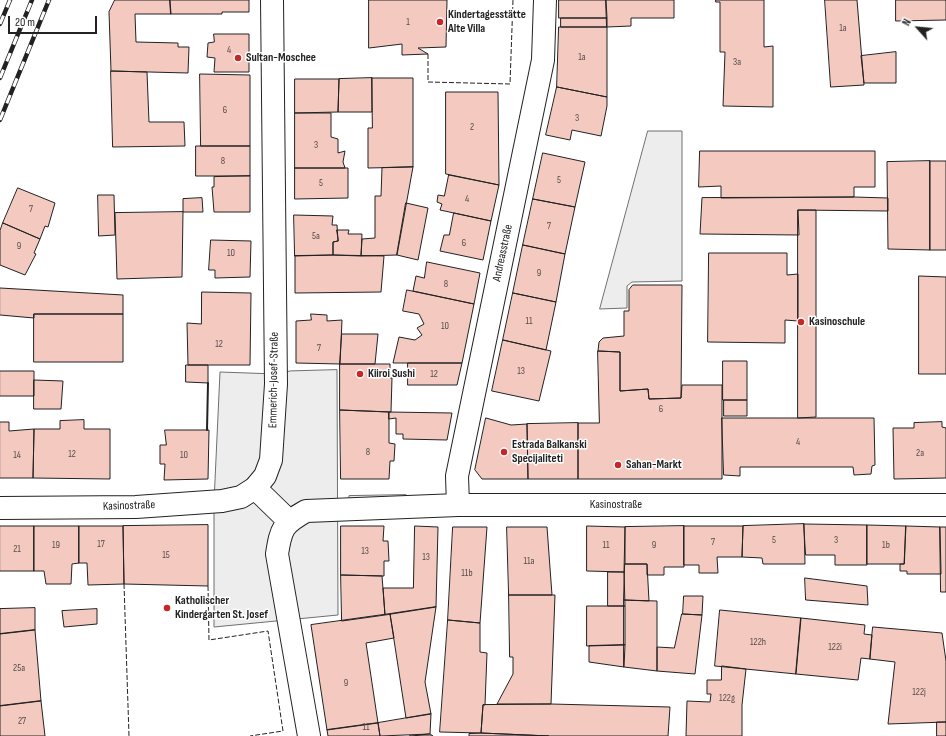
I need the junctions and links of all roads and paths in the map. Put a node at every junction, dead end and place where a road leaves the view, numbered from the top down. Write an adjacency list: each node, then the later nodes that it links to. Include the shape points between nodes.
1 (272, 0): 3 (street, Emmerich-Josef-Straße, via 276,384 271,460 265,476)
2 (545, 0): 5 (street, Andreasstraße, via 544,60 457,476)
3 (255, 488): 6 (street, Kasinostraße, via 241,497 218,501 136,507); 7 (street)
4 (946, 504): 5 (street, Kasinostraße)
5 (458, 506): 7 (street, Kasinostraße, via 306,511)
6 (0, 508)
7 (289, 521): 8 (street, via 280,534 277,554)
8 (309, 736)

